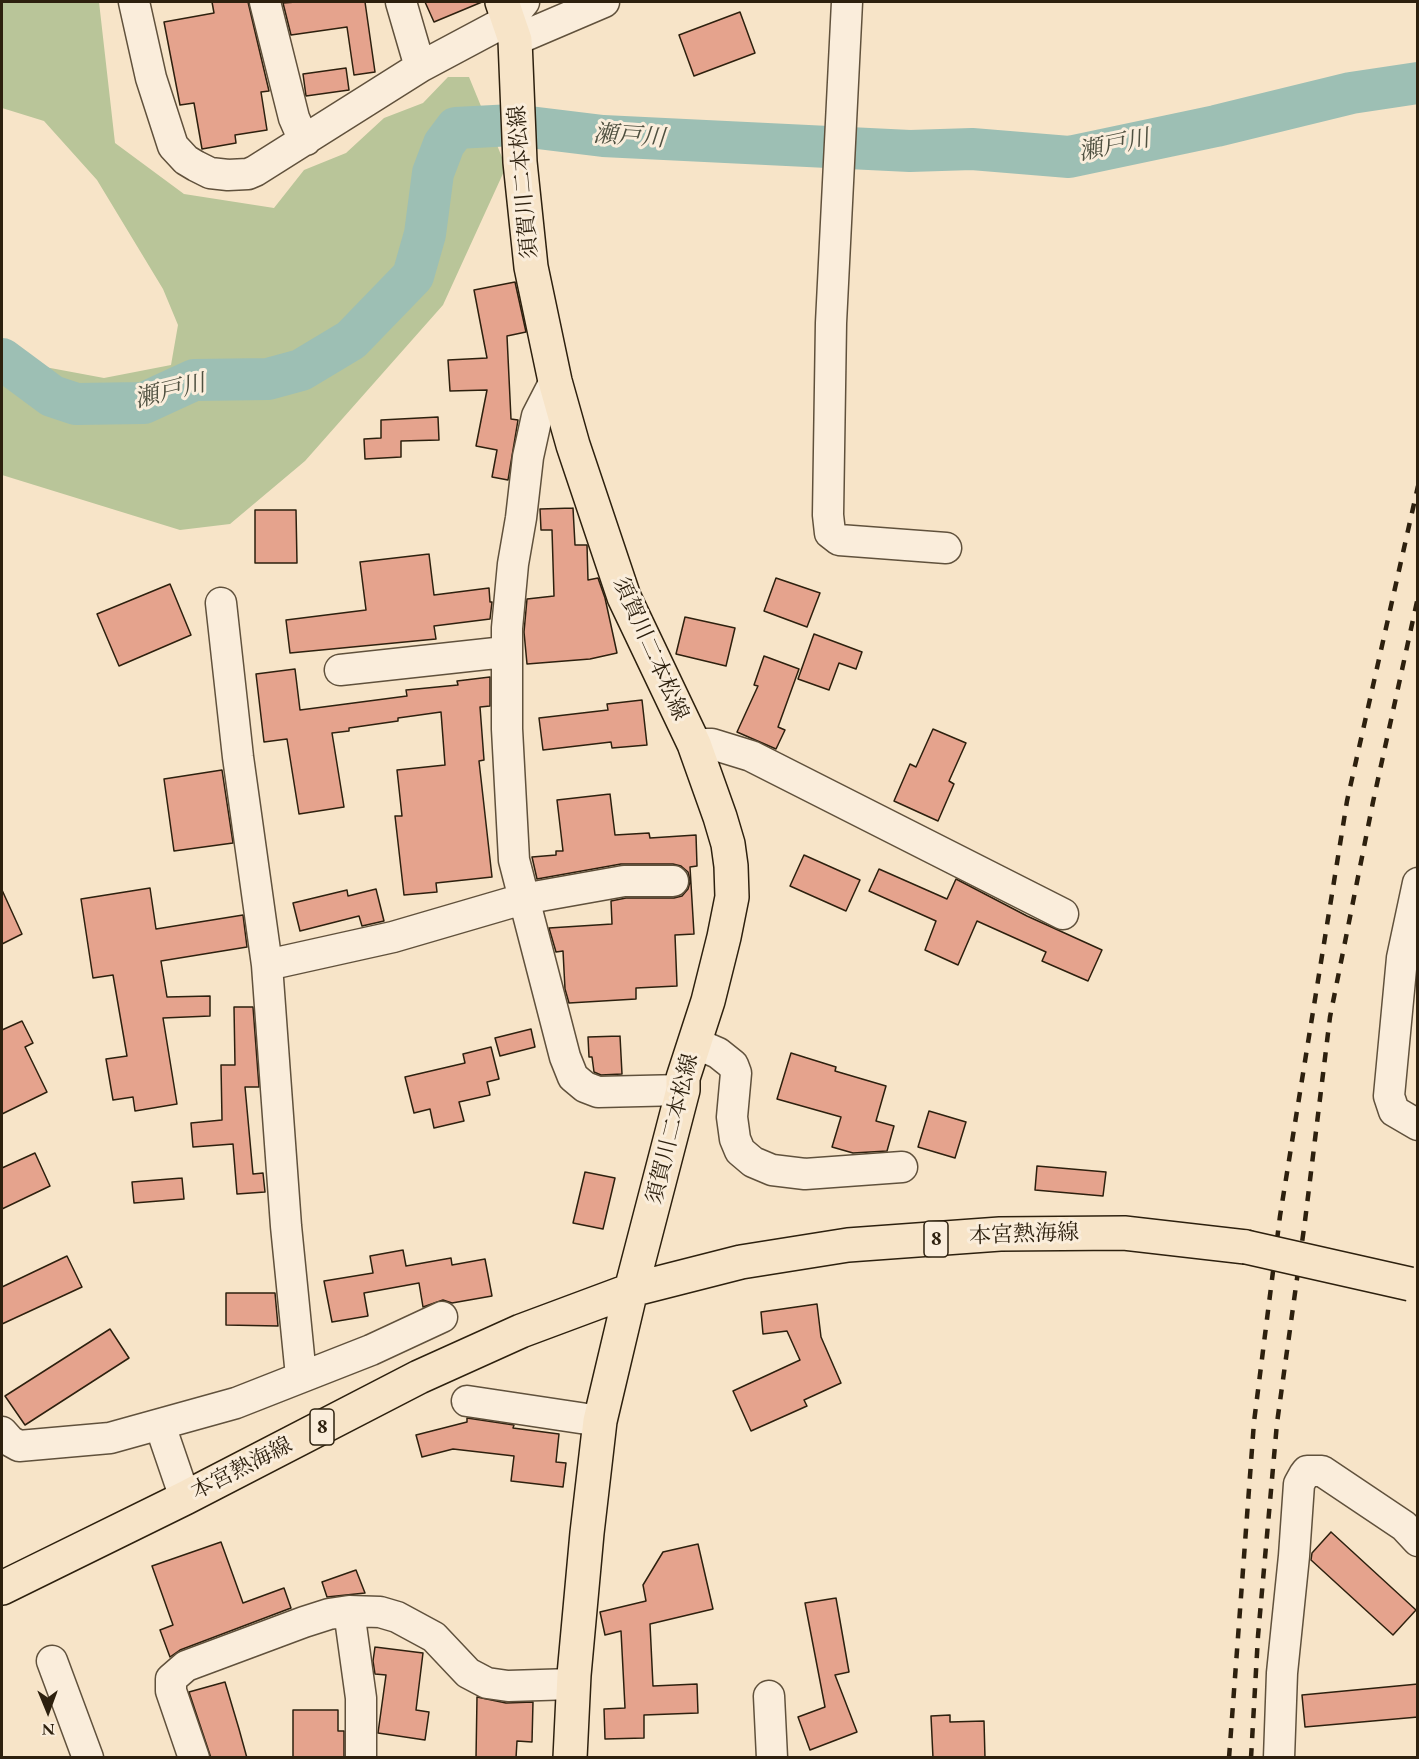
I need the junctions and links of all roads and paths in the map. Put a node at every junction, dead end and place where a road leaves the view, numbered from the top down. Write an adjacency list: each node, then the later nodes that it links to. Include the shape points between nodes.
1 (134, 2): 8 (street, via 165,125 173,146 186,160 210,172 248,174)
2 (265, 2): 8 (street, via 294,118)
3 (401, 2): 7 (street)
4 (604, 2): 6 (street)
5 (847, 2): 10 (street, via 831,323 830,533 838,540)
6 (513, 25): 7 (street); 9 (main road, 須賀川二本松線, via 520,162 531,267)
7 (420, 67): 8 (street)
8 (306, 140)
9 (555, 381): 12 (street, via 537,417 528,457); 14 (main road, 須賀川二本松線, via 624,597)
10 (946, 548)
11 (220, 603): 19 (street)
12 (505, 652): 13 (street); 17 (street, via 509,796 514,860)
13 (340, 670)
14 (694, 744): 18 (street, via 712,744 751,756); 20 (main road, 須賀川二本松線, via 728,844 732,897)
15 (673, 881): 17 (street, via 624,881)
16 (1418, 883): 22 (street, via 1402,958 1389,1096 1394,1111)
17 (523, 899): 19 (street, via 393,937); 21 (street, via 573,1077 598,1092)
18 (1063, 914)
19 (267, 965): 27 (street)
20 (695, 1043): 21 (main road, 須賀川二本松線); 23 (street, via 733,1065 735,1139 740,1151 753,1162 772,1170 805,1174)
21 (683, 1090): 25 (main road, 須賀川二本松線)
22 (1418, 1125)
23 (902, 1167)
24 (1414, 1285): 25 (main road, 本宮熱海線 / 8, bridge, via 1246,1247 1102,1233 1000,1234 848,1245 741,1262)
25 (631, 1290): 29 (main road); 32 (main road, 本宮熱海線 / 8, via 419,1377)
26 (442, 1317): 27 (street)
27 (301, 1376): 30 (street, via 236,1403)
28 (467, 1401): 29 (street)
29 (600, 1421): 37 (main road)
30 (160, 1425): 31 (street, via 110,1438 27,1446 10,1441); 32 (street)
31 (2, 1432)
32 (185, 1498): 34 (main road, 本宮熱海線 / 8)
33 (1418, 1541): 44 (street, via 1404,1526 1322,1471 1308,1471 1304,1475 1299,1484 1282,1673)
34 (10, 1583)
35 (349, 1611): 37 (street, via 380,1612 414,1625 434,1637 468,1673 487,1683); 40 (street, via 304,1622 186,1666 171,1679 171,1691); 41 (street, via 362,1698)
36 (52, 1661): 39 (street)
37 (573, 1684): 42 (main road)
38 (769, 1696): 43 (street)
39 (88, 1758)
40 (194, 1758)
41 (361, 1758)
42 (570, 1758)
43 (772, 1758)
44 (1279, 1758)

